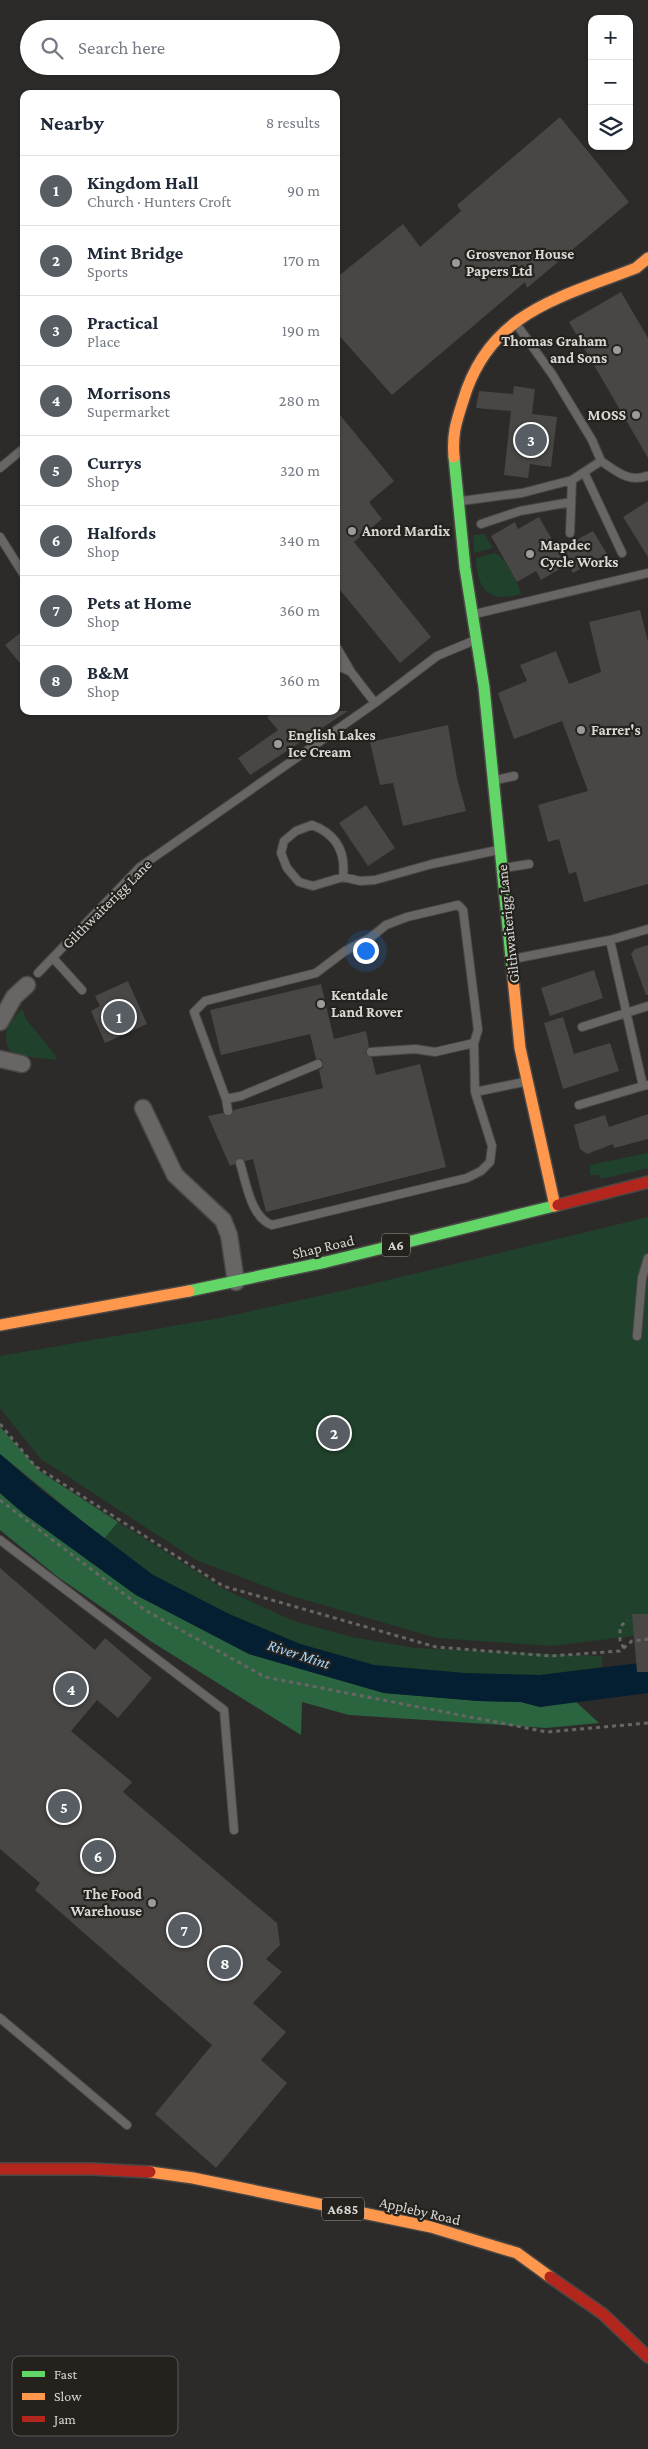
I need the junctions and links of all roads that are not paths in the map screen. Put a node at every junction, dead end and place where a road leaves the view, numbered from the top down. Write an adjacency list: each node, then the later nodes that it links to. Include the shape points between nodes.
1 (648, 258): 2 (main road, Gilthwaiterigg Lane, via 636,268 540,305)
2 (515, 322): 4 (lane, via 552,374); 9 (main road, Gilthwaiterigg Lane, via 487,349 470,377 458,410 451,443)
3 (20, 451): 5 (lane)
4 (601, 461): 6 (lane); 7 (lane, via 625,477 638,480)
5 (0, 468)
6 (584, 472): 8 (lane); 14 (lane)
7 (647, 476)
8 (572, 480): 9 (lane, via 522,493); 10 (lane)
9 (459, 502): 17 (main road, Gilthwaiterigg Lane)
10 (571, 502): 11 (lane, via 520,511); 12 (lane)
11 (481, 524)
12 (570, 533)
13 (0, 537): 15 (lane)
14 (622, 553)
15 (20, 568)
16 (648, 573): 17 (lane)
17 (472, 615): 18 (main road, Gilthwaiterigg Lane)
18 (477, 640): 22 (lane, Gilthwaiterigg Lane, via 437,656); 24 (main road, Gilthwaiterigg Lane)
19 (340, 653): 21 (lane)
20 (340, 667): 21 (lane)
21 (351, 672): 22 (lane)
22 (375, 702): 31 (lane, Gilthwaiterigg Lane, via 140,867)
23 (514, 776): 24 (lane)
24 (494, 780): 25 (main road, Gilthwaiterigg Lane)
25 (500, 850): 27 (main road, Gilthwaiterigg Lane); 28 (lane, via 371,881)
26 (529, 864): 27 (lane)
27 (502, 868): 32 (main road, Gilthwaiterigg Lane)
28 (343, 877): 28 (lane, via 342,848 326,830 312,825 284,841 281,853 287,868 299,882 313,886)
29 (648, 929): 30 (lane)
30 (610, 940): 32 (lane); 37 (lane)
31 (53, 958): 33 (lane, Gilthwaiterigg Lane); 35 (lane)
32 (511, 959): 45 (main road, Gilthwaiterigg Lane, via 520,1048)
33 (38, 973)
34 (27, 985): 38 (street, via 14,996)
35 (82, 990)
36 (648, 1006): 37 (lane)
37 (625, 1013): 39 (lane); 46 (lane)
38 (0, 1022)
39 (582, 1027)
40 (474, 1044): 41 (lane, via 435,1052 415,1049); 47 (lane); 48 (lane, via 478,1030 467,936 462,910 458,905 451,905 386,926 345,951 316,974 205,1000 194,1012)
41 (371, 1052)
42 (0, 1060): 43 (street)
43 (22, 1064)
44 (318, 1064): 48 (lane, via 241,1096)
45 (527, 1082): 47 (lane); 54 (main road, Gilthwaiterigg Lane)
46 (646, 1085): 49 (lane)
47 (475, 1092): 52 (lane, via 492,1146 490,1162 467,1178 272,1225 264,1222 258,1214)
48 (226, 1099): 51 (lane)
49 (580, 1105)
50 (144, 1108): 56 (street, via 175,1175 223,1220 230,1235)
51 (228, 1111)
52 (240, 1163)
53 (648, 1182): 54 (main road, Shap Road / A6)
54 (555, 1206): 56 (main road, Shap Road / A6)
55 (648, 1258): 58 (lane, via 642,1278)
56 (236, 1282): 57 (main road, Shap Road / A6, via 119,1306)
57 (0, 1325)
58 (638, 1336)
59 (0, 1540): 60 (lane, via 224,1710)
60 (234, 1830)
61 (0, 2018): 62 (lane)
62 (127, 2125)
63 (0, 2169): 64 (main road, Appleby Road / A685, via 148,2172 192,2178 431,2227 518,2253 603,2314)
64 (648, 2357)

